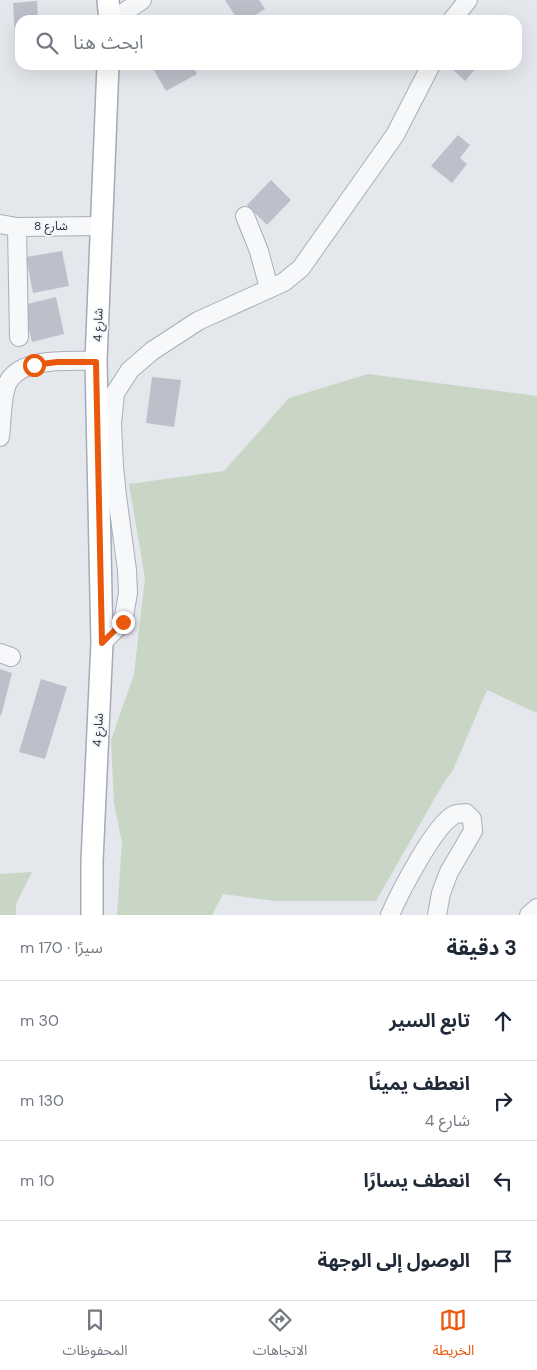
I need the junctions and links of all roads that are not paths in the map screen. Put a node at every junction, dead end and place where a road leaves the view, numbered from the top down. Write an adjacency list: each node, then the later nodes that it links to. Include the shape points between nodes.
1 (108, 0): 4 (main road)
2 (142, 0): 5 (street)
3 (468, 0): 6 (street)
4 (110, 15)
5 (119, 15)
6 (456, 15)
7 (108, 70): 11 (main road, شارع 4)
8 (428, 70): 12 (street, via 395,135 301,268 284,282)
9 (245, 216): 12 (street, via 259,250)
10 (8, 225): 11 (street, شارع 8); 13 (street)
11 (101, 226): 14 (main road, شارع 4)
12 (269, 288): 16 (street, via 198,321 152,351 130,370 115,393 112,424 114,467 128,570 128,593 123,622)
13 (19, 336)
14 (96, 362): 15 (street, via 57,362 20,370 10,378 6,388); 16 (main road, شارع 4)
15 (0, 437)
16 (102, 643): 18 (main road, شارع 4)
17 (537, 908): 21 (street)
18 (92, 915)
19 (390, 915): 20 (street, via 423,853 455,814 466,814 472,819 472,830 449,872)
20 (437, 915)
21 (529, 915)

